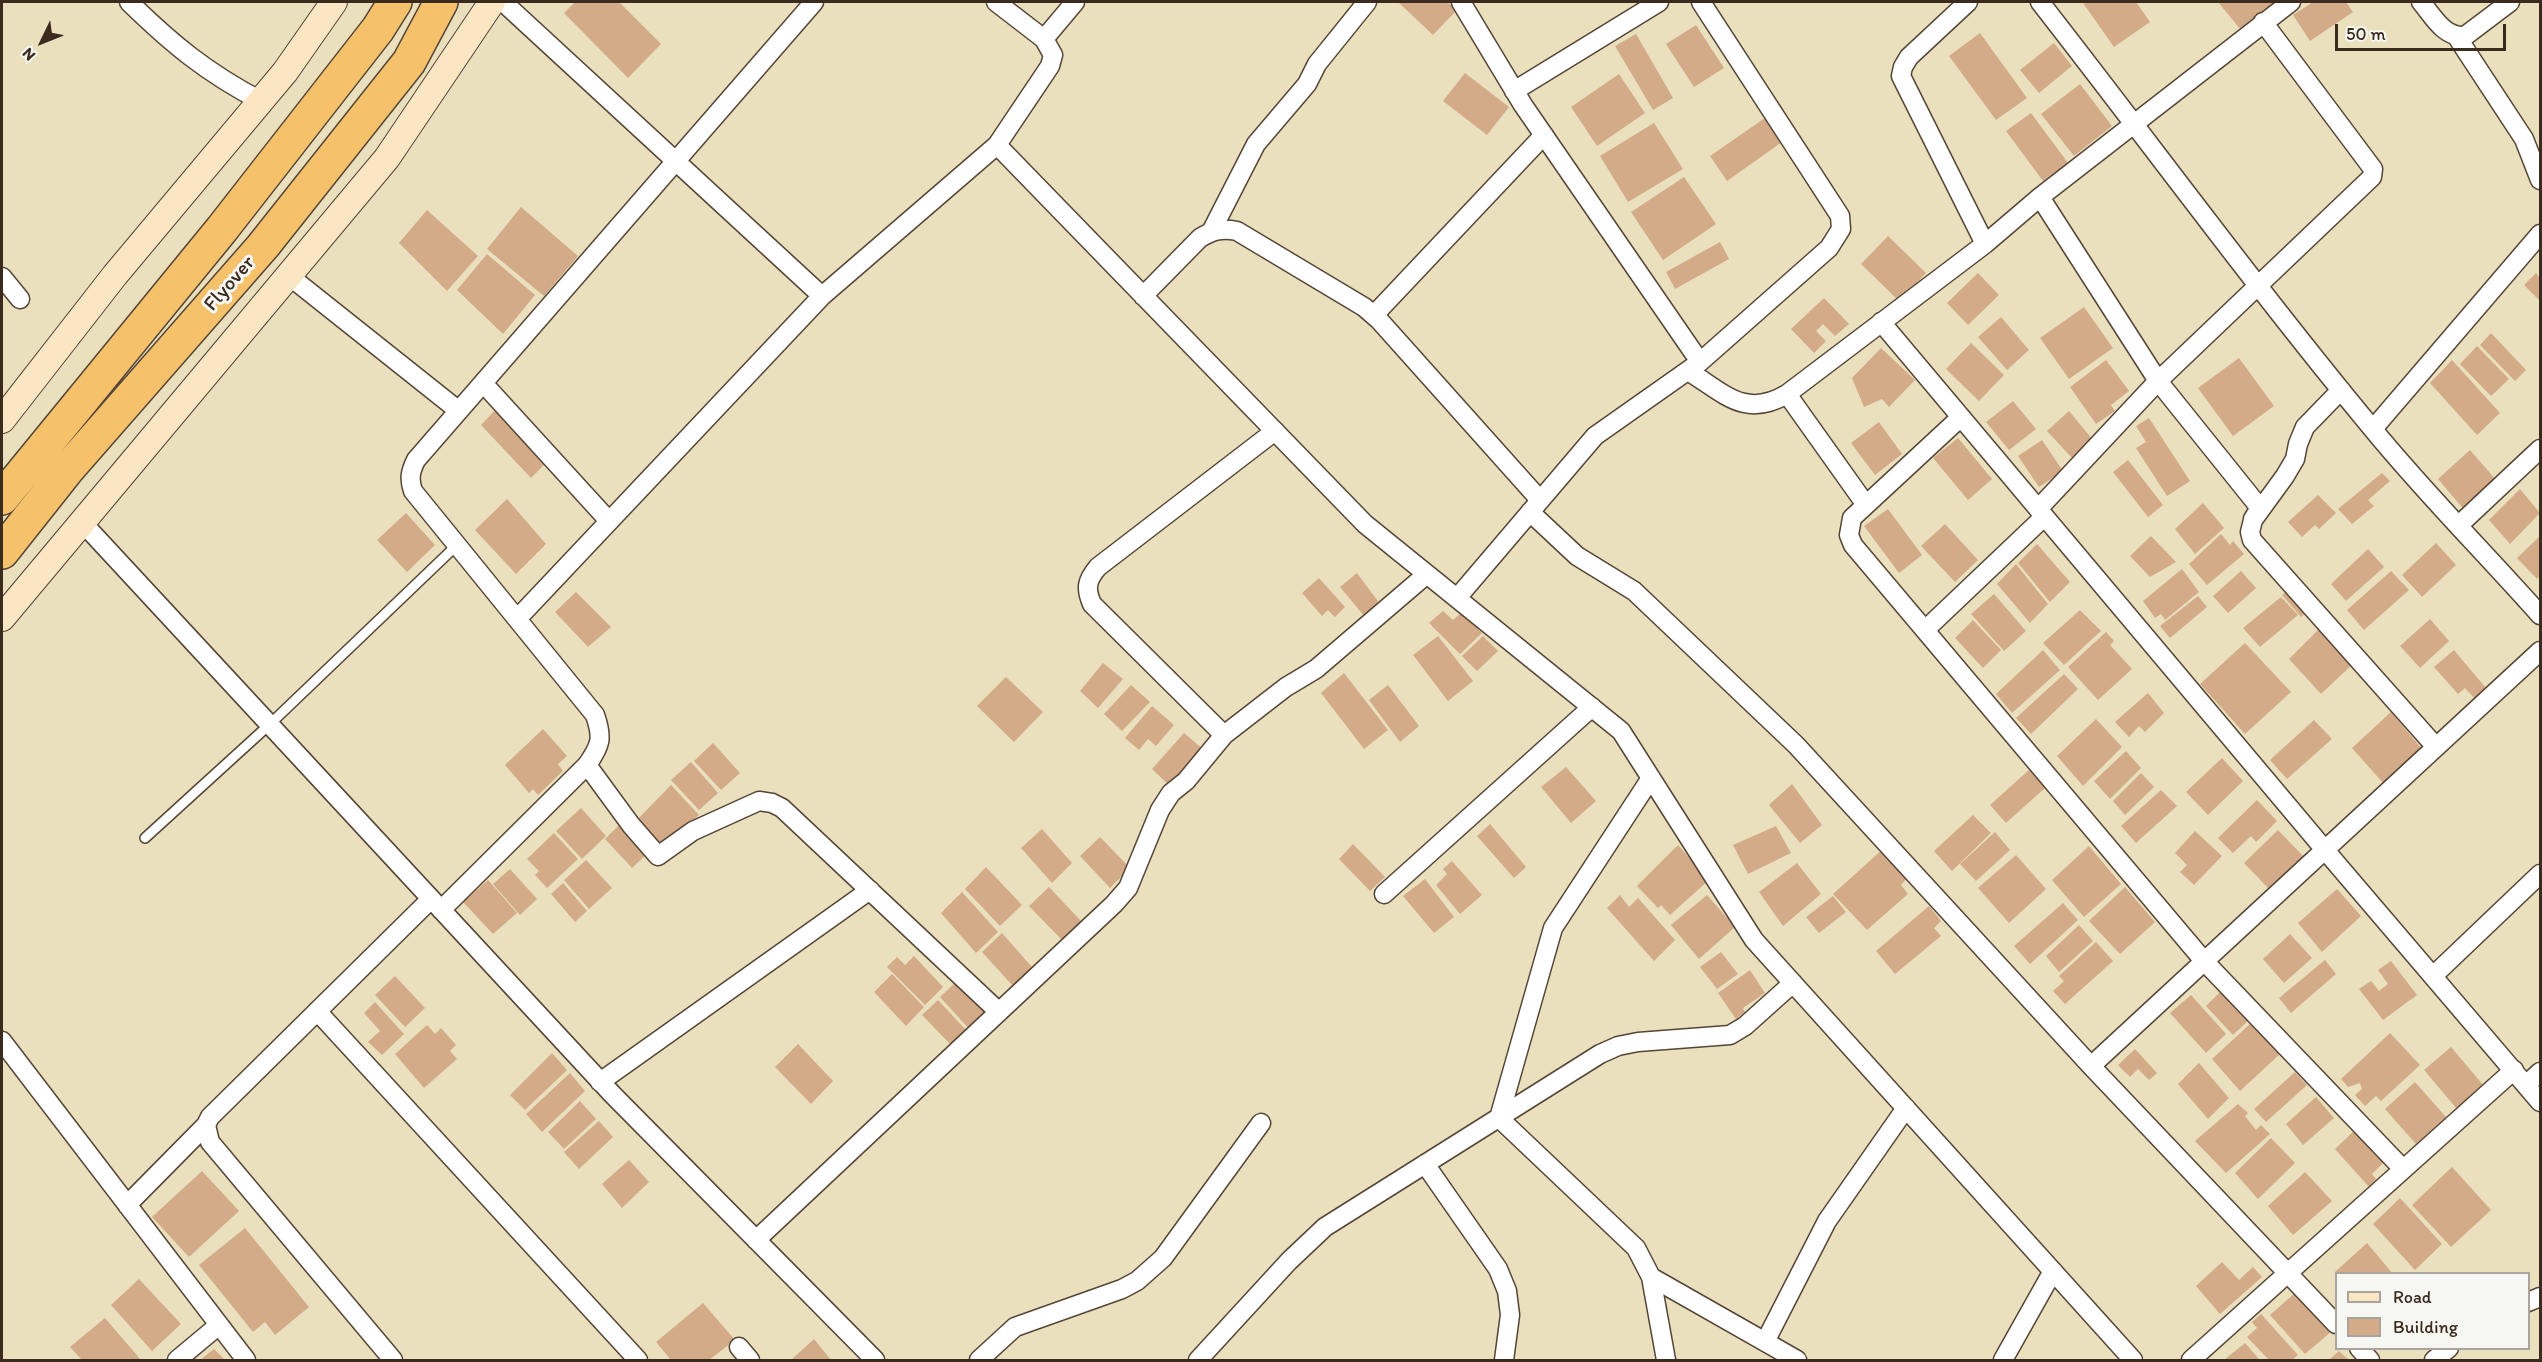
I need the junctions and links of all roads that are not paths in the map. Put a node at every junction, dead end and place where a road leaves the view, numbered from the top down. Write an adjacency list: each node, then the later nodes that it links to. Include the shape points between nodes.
1 (129, 2): 23 (street, via 168,41 225,82)
2 (334, 2): 23 (main road)
3 (395, 2): 52 (highway, Flyover, via 222,229)
4 (441, 2): 61 (highway, Flyover, via 408,62 263,246 67,470)
5 (492, 2): 33 (main road, via 387,158)
6 (503, 2): 27 (street)
7 (813, 2): 27 (street)
8 (996, 2): 21 (street)
9 (1075, 2): 21 (street)
10 (1367, 2): 30 (street, via 1317,64 1307,84 1256,144)
11 (1461, 2): 22 (street)
12 (1659, 2): 22 (street)
13 (1701, 2): 41 (street, via 1840,216 1840,229 1829,248)
14 (1968, 2): 32 (street, via 1909,57 1901,76)
15 (2040, 2): 24 (street)
16 (2290, 2): 19 (street)
17 (2421, 2): 20 (street, via 2448,33)
18 (2510, 2): 20 (street, via 2465,36)
19 (2263, 22): 24 (street); 35 (street, via 2373,170 2369,182)
20 (2457, 37): 28 (street, via 2524,139)
21 (1044, 39): 26 (street, via 1053,55 1050,66)
22 (1514, 91): 25 (street)
23 (261, 100): 48 (main road)
24 (2135, 123): 29 (street); 35 (street)
25 (1544, 135): 39 (street); 41 (street)
26 (997, 145): 36 (street); 37 (street)
27 (676, 161): 36 (street); 43 (street)
28 (2541, 180)
29 (2040, 197): 32 (street); 42 (street)
30 (1210, 232): 37 (street); 39 (street, via 1224,228 1237,231)
31 (2541, 234): 49 (street)
32 (1985, 244): 40 (street)
33 (288, 275): 46 (street); 57 (main road)
34 (2, 277): 38 (street)
35 (2257, 286): 42 (street); 44 (street)
36 (822, 296): 58 (street)
37 (1143, 296): 50 (street)
38 (20, 299)
39 (1374, 315): 54 (street)
40 (1881, 322): 45 (street); 47 (street)
41 (1694, 367): 45 (street, via 1742,404 1767,404); 54 (street, via 1595,436)
42 (2158, 381): 55 (street); 56 (street, via 2260,508)
43 (483, 383): 46 (street); 58 (street)
44 (2341, 390): 49 (street); 56 (street, via 2305,427 2295,459)
45 (1787, 394): 53 (street)
46 (459, 411): 60 (street, via 416,460 410,481 413,491)
47 (1961, 417): 53 (street); 55 (street)
48 (2, 420)
49 (2373, 429): 59 (street)
50 (1275, 431): 62 (street, via 1365,524); 71 (street, via 1098,567 1089,578 1086,591 1092,604)
51 (2541, 449): 59 (street)
52 (2, 498)
53 (1866, 505): 67 (street, via 1852,518 1849,535 1853,545)
54 (1535, 506): 63 (street); 87 (street, via 1577,556 1634,591 1796,745)
55 (2042, 513): 67 (street); 76 (street)
56 (2253, 520): 72 (street, via 2252,540)
57 (81, 521): 65 (main road); 70 (street)
58 (609, 521): 66 (street)
59 (2459, 525): 64 (street)
60 (457, 545): 66 (street); 70 (lane)
61 (2, 552)
62 (1427, 574): 63 (street); 71 (street, via 1316,669)
63 (1457, 598): 69 (street)
64 (2541, 615)
65 (2, 618)
66 (517, 619): 73 (street, via 595,715 601,732 598,749)
67 (1925, 630): 81 (street)
68 (2541, 651): 72 (street)
69 (1592, 707): 74 (street, via 1621,731); 79 (street)
70 (269, 725): 75 (lane); 80 (street)
71 (1224, 735): 85 (street, via 1160,810 1128,888)
72 (2436, 747): 76 (street)
73 (587, 765): 78 (street, via 658,856 693,831 759,801 772,803); 80 (street)
74 (1651, 778): 83 (street, via 1754,940); 94 (street, via 1553,928)
75 (145, 838)
76 (2325, 850): 81 (street); 82 (street)
77 (2541, 874): 82 (street)
78 (870, 890): 85 (street); 90 (street)
79 (1384, 894)
80 (436, 905): 84 (street); 90 (street)
81 (2204, 961): 87 (street); 98 (street)
82 (2433, 976): 88 (street)
83 (1793, 983): 93 (street); 94 (street, via 1730,1035 1618,1046)
84 (317, 1011): 96 (street); 111 (street)
85 (999, 1012): 100 (street)
86 (2, 1041): 99 (street)
87 (2091, 1066): 102 (street)
88 (2514, 1070): 91 (street); 98 (street)
89 (2541, 1072): 91 (street)
90 (600, 1082): 100 (street)
91 (2526, 1085): 92 (street)
92 (2541, 1102)
93 (1906, 1108): 101 (street); 106 (street, via 1836,1206)
94 (1499, 1118): 97 (street); 103 (street, via 1630,1242)
95 (1261, 1123): 113 (street, via 1150,1271 1122,1289 1015,1327)
96 (206, 1125): 99 (street); 110 (street, via 210,1142)
97 (1425, 1164): 114 (street, via 1325,1227); 115 (street, via 1498,1269 1507,1291 1510,1315)
98 (2403, 1169): 102 (street)
99 (127, 1205): 105 (street)
100 (756, 1240): 112 (street)
101 (2053, 1271): 118 (street); 119 (street)
102 (2289, 1272): 104 (street); 120 (street)
103 (1651, 1277): 106 (street); 116 (street)
104 (2335, 1322)
105 (219, 1325): 108 (street); 109 (street)
106 (1765, 1342): 117 (street)
107 (2446, 1350): 121 (street)
108 (177, 1360)
109 (246, 1360)
110 (393, 1360)
111 (638, 1360)
112 (875, 1360)
113 (978, 1360)
114 (1198, 1360)
115 (1504, 1360)
116 (1666, 1360)
117 (1797, 1360)
118 (2003, 1360)
119 (2133, 1360)
120 (2190, 1360)
121 (2434, 1360)

